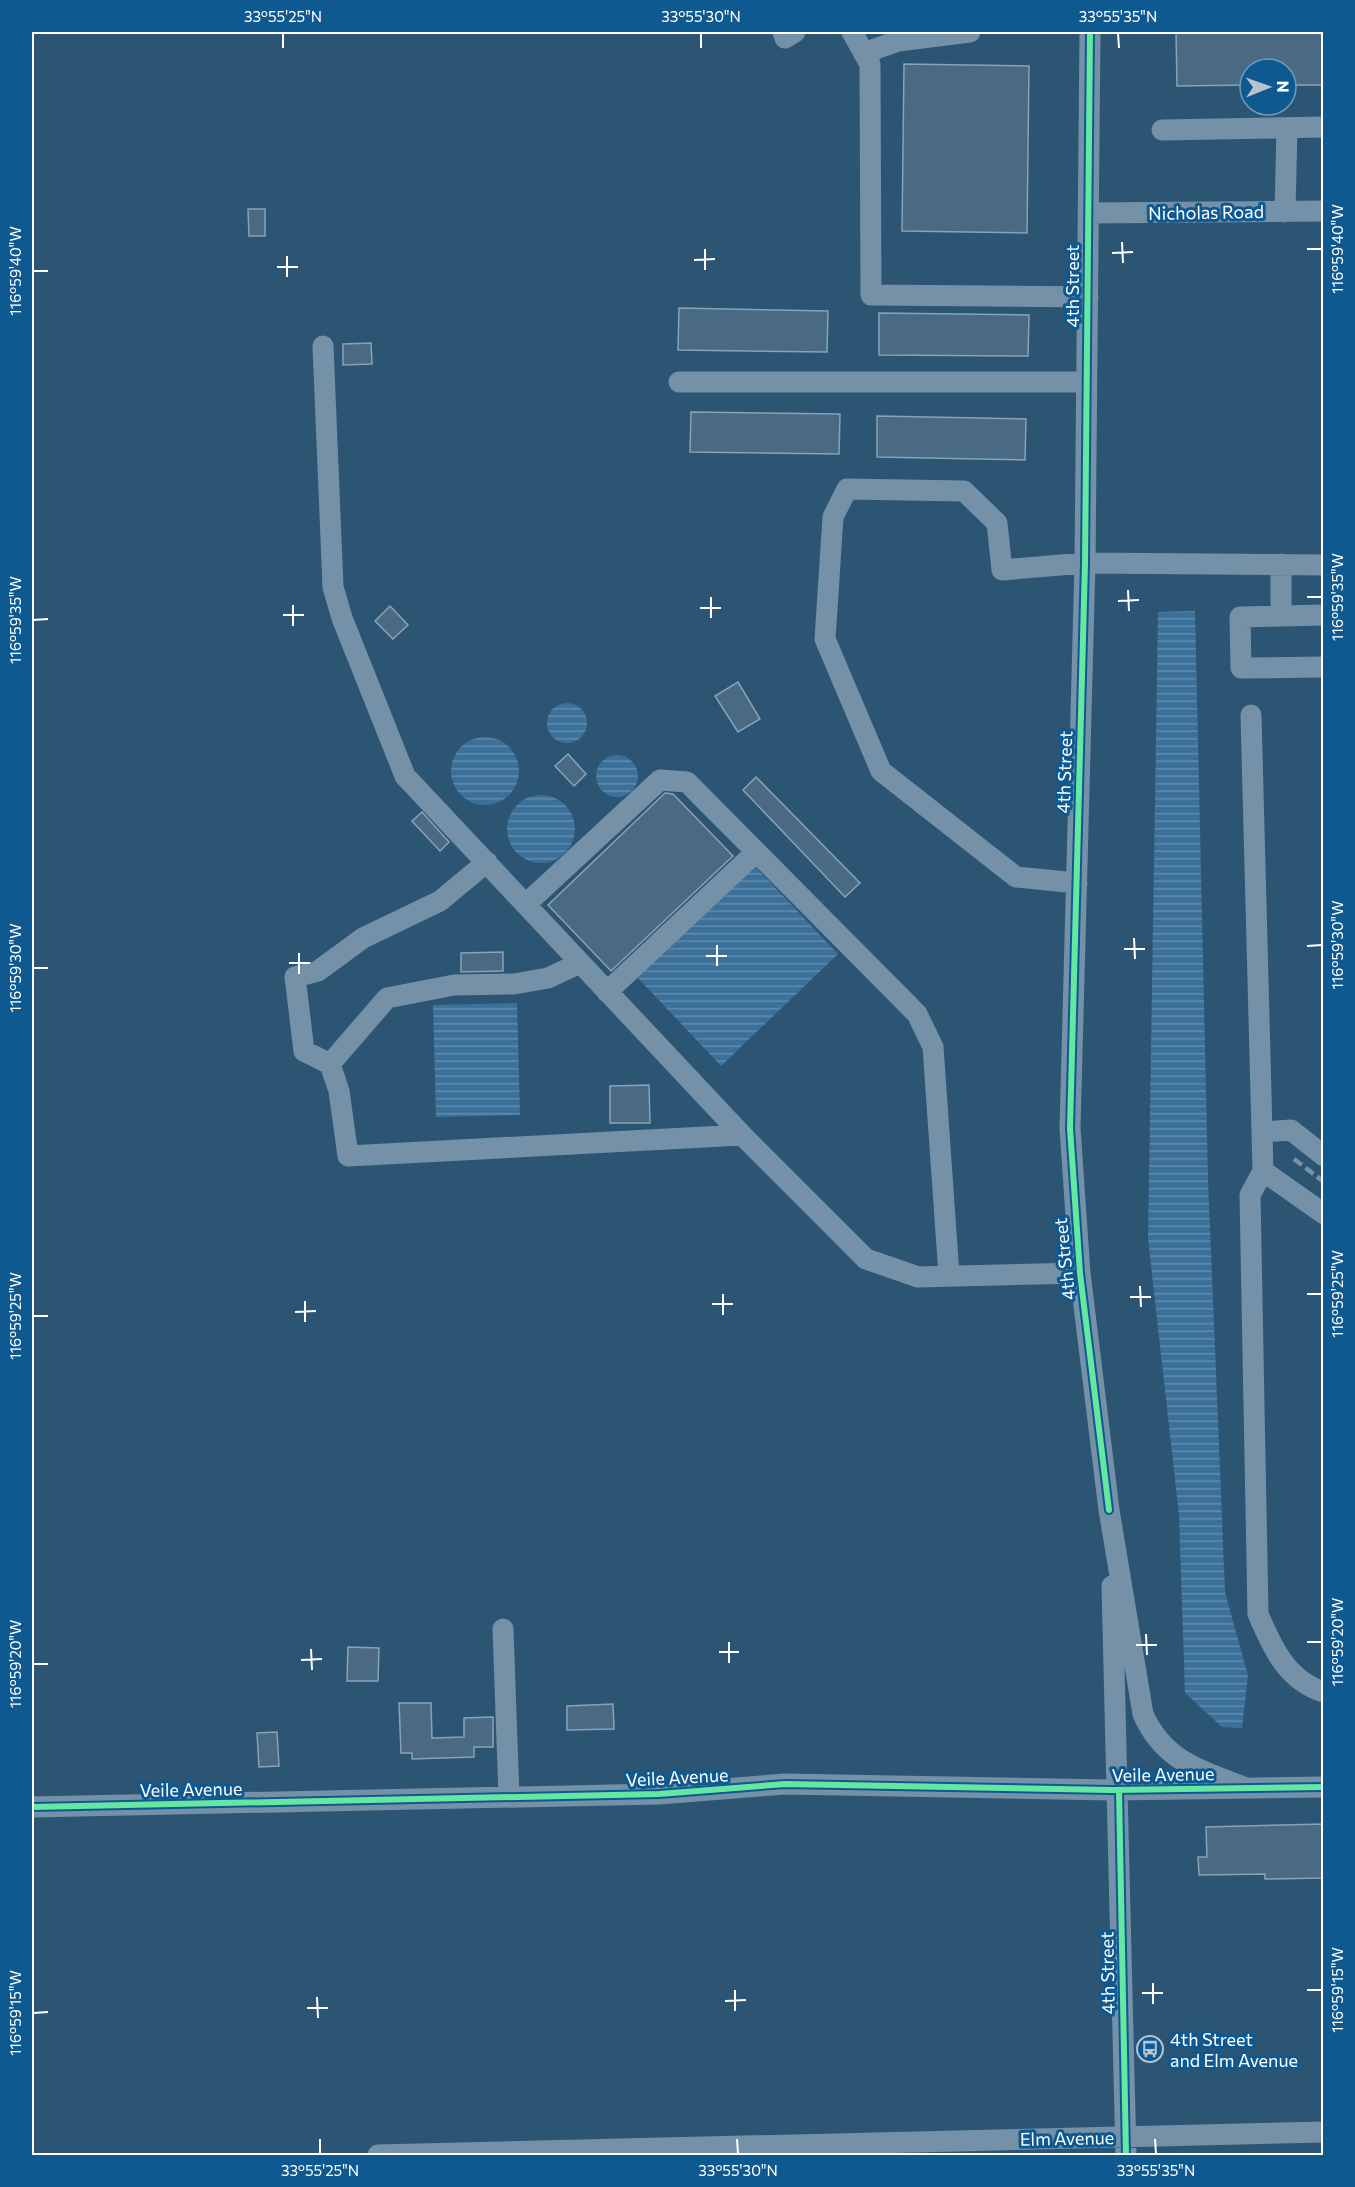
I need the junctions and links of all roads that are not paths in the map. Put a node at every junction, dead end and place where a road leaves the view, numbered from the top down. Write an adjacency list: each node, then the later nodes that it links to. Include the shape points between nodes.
1 (783, 32): 2 (street, via 785,38)
2 (795, 32)
3 (852, 32): 6 (street)
4 (970, 32): 6 (street, via 898,41)
5 (1090, 32): 12 (street, 4th Street)
6 (864, 53): 13 (street, via 870,64 871,295)
7 (1323, 127): 8 (street)
8 (1287, 128): 9 (street); 11 (street)
9 (1162, 130)
10 (1323, 211): 11 (street, Nicholas Road)
11 (1285, 212): 12 (street, Nicholas Road)
12 (1088, 213): 13 (street, 4th Street)
13 (1088, 297): 16 (street, 4th Street)
14 (323, 346): 25 (street, via 333,587 342,618 405,776)
15 (679, 382): 16 (street)
16 (1086, 382): 17 (street, 4th Street)
17 (1085, 562): 18 (street); 26 (street, 4th Street); 26 (street, via 1002,570 997,523 963,491 847,489 832,517 825,639 881,771 1016,877)
18 (1281, 564): 19 (street); 21 (street)
19 (1323, 565)
20 (1323, 615): 21 (street)
21 (1281, 616): 22 (street, via 1240,616 1241,668)
22 (1323, 667)
23 (1251, 715): 31 (street)
24 (755, 853): 27 (street, via 687,782 660,780); 29 (street); 37 (street, via 917,1014 933,1047)
25 (487, 862): 27 (street); 30 (street, via 440,901 363,939 318,971 295,977 304,1051)
26 (1077, 883): 36 (street, 4th Street, via 1070,1128)
27 (526, 904): 28 (street)
28 (579, 963): 29 (street); 30 (street, via 549,978 514,984 454,985 387,998)
29 (607, 992): 32 (street)
30 (330, 1064): 32 (street, via 339,1091 348,1156)
31 (1262, 1132): 33 (street, via 1291,1130); 34 (street)
32 (742, 1135): 37 (street, via 866,1259 918,1277)
33 (1323, 1156)
34 (1263, 1171): 35 (street); 40 (street, via 1250,1195 1258,1614 1284,1665 1300,1681)
35 (1323, 1214)
36 (1080, 1273): 37 (street); 38 (street, 4th Street)
37 (949, 1275)
38 (1109, 1510): 42 (street, via 1143,1714 1150,1730 1183,1763); 43 (street, 4th Street)
39 (503, 1629): 44 (street)
40 (1323, 1692)
41 (1323, 1787): 42 (street, Veile Avenue)
42 (1246, 1788): 43 (street, Veile Avenue)
43 (1119, 1790): 44 (street, Veile Avenue, via 785,1784 659,1794); 47 (street, 4th Street)
44 (509, 1797): 45 (street, Veile Avenue)
45 (32, 1807)
46 (1323, 2133): 47 (street, Elm Avenue)
47 (1126, 2146): 48 (street, Elm Avenue)
48 (378, 2155)

